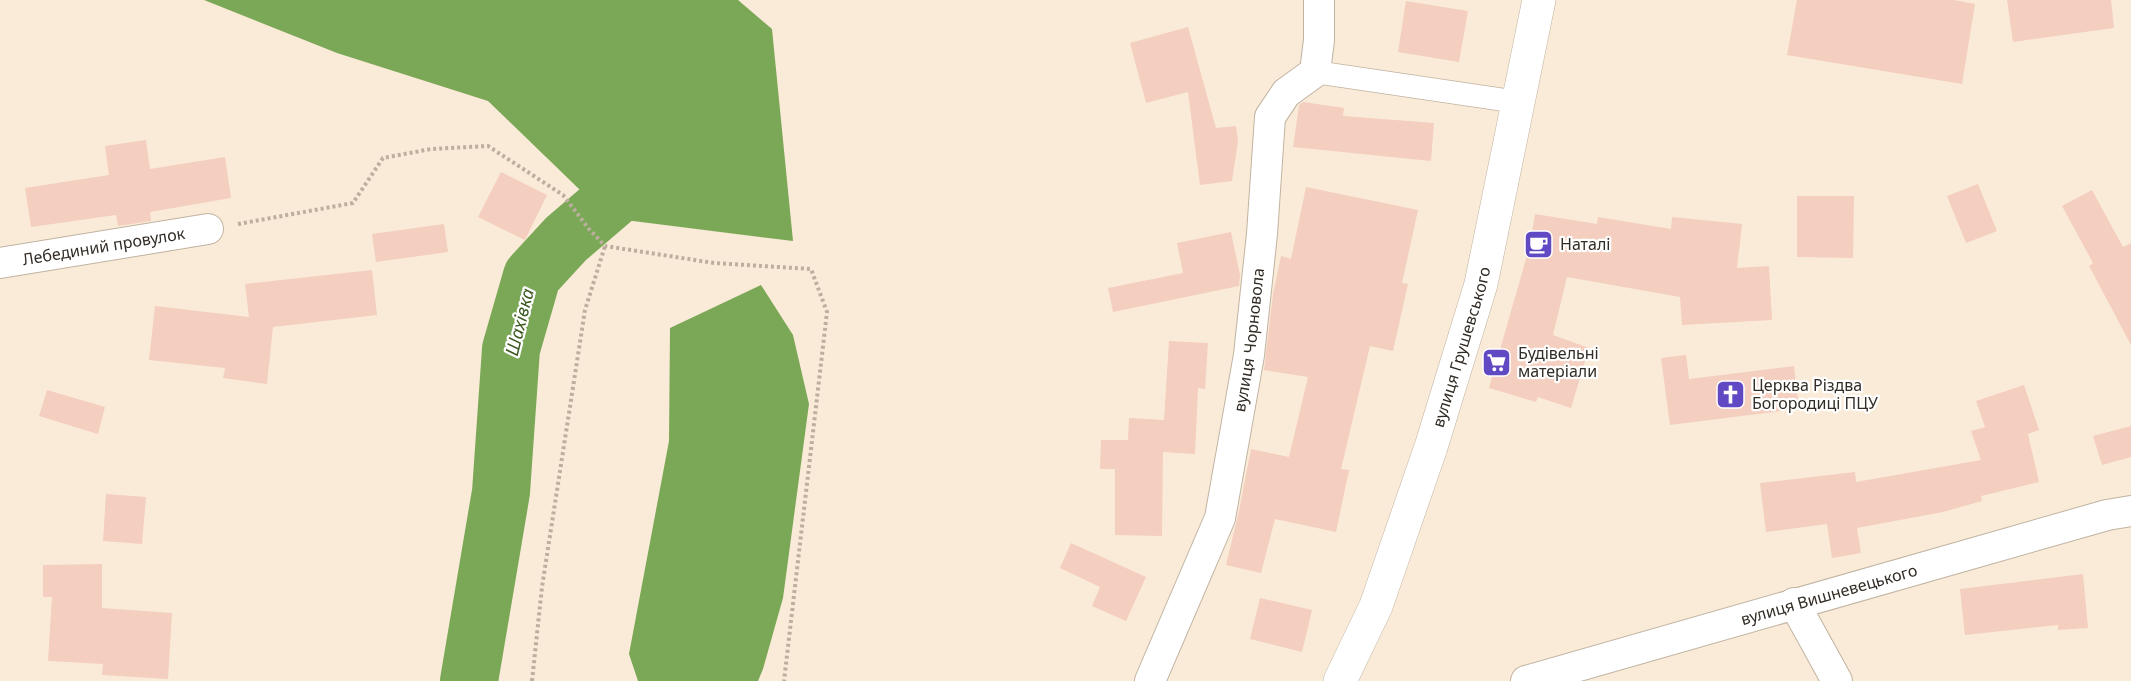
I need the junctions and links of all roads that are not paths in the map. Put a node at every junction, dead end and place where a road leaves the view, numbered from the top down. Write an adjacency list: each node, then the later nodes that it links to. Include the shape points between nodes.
1 (1319, 0): 3 (street)
2 (1539, 0): 4 (main road, вулиця Грушевського)
3 (1315, 72): 4 (street); 9 (street, вулиця Чорновола, via 1286,93 1270,117 1249,355 1220,518)
4 (1518, 102): 10 (main road, вулиця Грушевського, via 1478,295 1376,606)
5 (208, 229): 6 (street, Лебединий провулок)
6 (0, 263)
7 (2131, 511): 8 (street, вулиця Вишневецького)
8 (1794, 603): 11 (street, вулиця Вишневецького); 12 (street)
9 (1150, 681)
10 (1340, 681)
11 (1526, 681)
12 (1837, 681)

